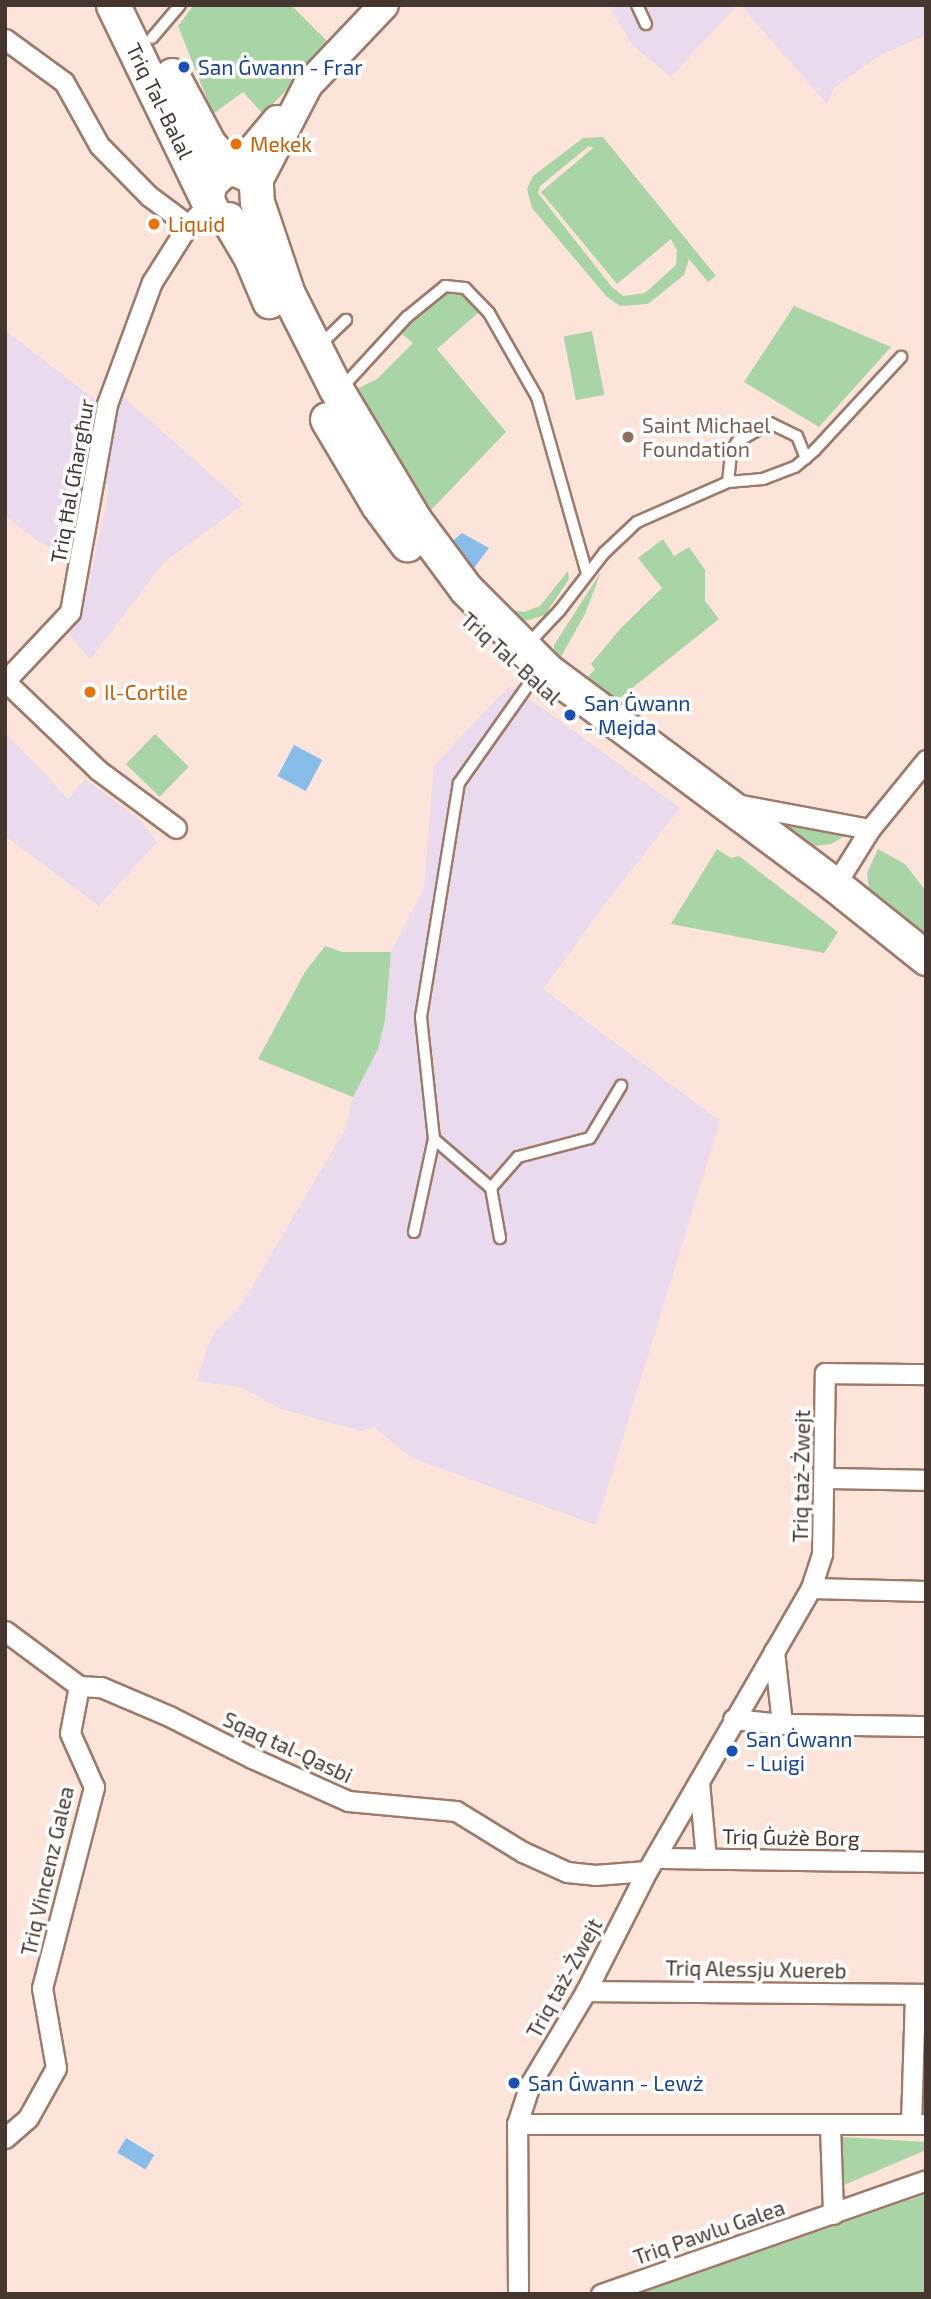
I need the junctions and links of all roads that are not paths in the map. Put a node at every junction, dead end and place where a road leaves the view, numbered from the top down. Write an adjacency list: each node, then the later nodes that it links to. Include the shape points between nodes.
1 (113, 5): 10 (highway, Triq Tal-Balal)
2 (135, 5): 8 (highway, Triq Tal-Balal)
3 (180, 5): 8 (lane)
4 (384, 5): 9 (main road, via 308,85)
5 (637, 5): 6 (lane)
6 (646, 24)
7 (5, 38): 10 (street, via 64,82 99,145 149,196)
8 (152, 38): 9 (highway, Triq Tal-Balal, via 209,144)
9 (245, 181): 10 (highway, Triq Tal-Balal, via 212,178); 10 (highway, via 249,214); 12 (highway, Triq Tal-Balal, via 288,294)
10 (208, 211): 19 (street, Triq Ħal Għargħur, via 152,282 107,404 70,612); 20 (highway, Triq Tal-Balal, via 250,256 319,407 378,505 464,620)
11 (346, 320): 12 (lane)
12 (315, 349): 14 (highway, Triq Tal-Balal)
13 (901, 357): 15 (lane)
14 (335, 389): 17 (lane, via 445,286 465,288 489,313 537,397); 18 (highway, Triq Tal-Balal, via 414,519 466,589)
15 (806, 458): 16 (lane, via 776,476); 16 (lane, via 797,436 770,424 737,442 731,452)
16 (728, 482): 17 (lane, via 638,522 618,537)
17 (587, 574): 18 (lane)
18 (525, 648): 22 (highway, Triq Tal-Balal, via 547,670)
19 (5, 681): 23 (street, via 98,770)
20 (531, 681): 27 (highway, Triq Tal-Balal); 29 (lane, via 459,783 421,1017)
21 (926, 760): 24 (street)
22 (722, 802): 24 (street); 25 (highway, Triq Tal-Balal)
23 (176, 828)
24 (870, 829): 25 (street)
25 (835, 885): 26 (highway, Triq Tal-Balal)
26 (926, 958)
27 (926, 981)
28 (621, 1086): 30 (lane, via 590,1138 518,1157)
29 (434, 1139): 30 (lane); 31 (lane)
30 (491, 1188): 32 (lane)
31 (414, 1232)
32 (500, 1237)
33 (926, 1374): 34 (street, Triq taż-Żwejt, via 825,1373)
34 (825, 1478): 35 (street); 36 (street, Triq taż-Żwejt, via 822,1554)
35 (926, 1480)
36 (811, 1588): 37 (street); 39 (street, Triq taż-Żwejt)
37 (926, 1591)
38 (5, 1631): 40 (street, Sqaq tal-Qasbi)
39 (774, 1651): 41 (street, Triq taż-Żwejt); 42 (street)
40 (79, 1686): 47 (street, Sqaq tal-Qasbi, via 100,1687 169,1716 348,1801 456,1811 523,1852 567,1872 595,1875); 53 (street, Triq Vincenz Galea, via 70,1733 94,1787 42,1988 56,2068 28,2118)
41 (733, 1720): 42 (street); 44 (street, Triq taż-Żwejt)
42 (782, 1724): 43 (street)
43 (926, 1726)
44 (699, 1782): 45 (street); 47 (street, Triq taż-Żwejt)
45 (706, 1859): 46 (street, Triq Ġużè Borg); 47 (street, Triq Ġużè Borg)
46 (926, 1862)
47 (651, 1864): 48 (street, Triq taż-Żwejt)
48 (586, 1991): 49 (street, Triq Alessju Xuereb); 51 (street, Triq taż-Żwejt, via 529,2087)
49 (920, 1994): 50 (street)
50 (918, 2123): 52 (street)
51 (517, 2124): 52 (street); 56 (street, Triq taż-Żwejt)
52 (830, 2126): 55 (street)
53 (5, 2138)
54 (926, 2179): 55 (street, Triq Pawlu Galea)
55 (833, 2214): 57 (street, Triq Pawlu Galea)
56 (518, 2294)
57 (601, 2294)

